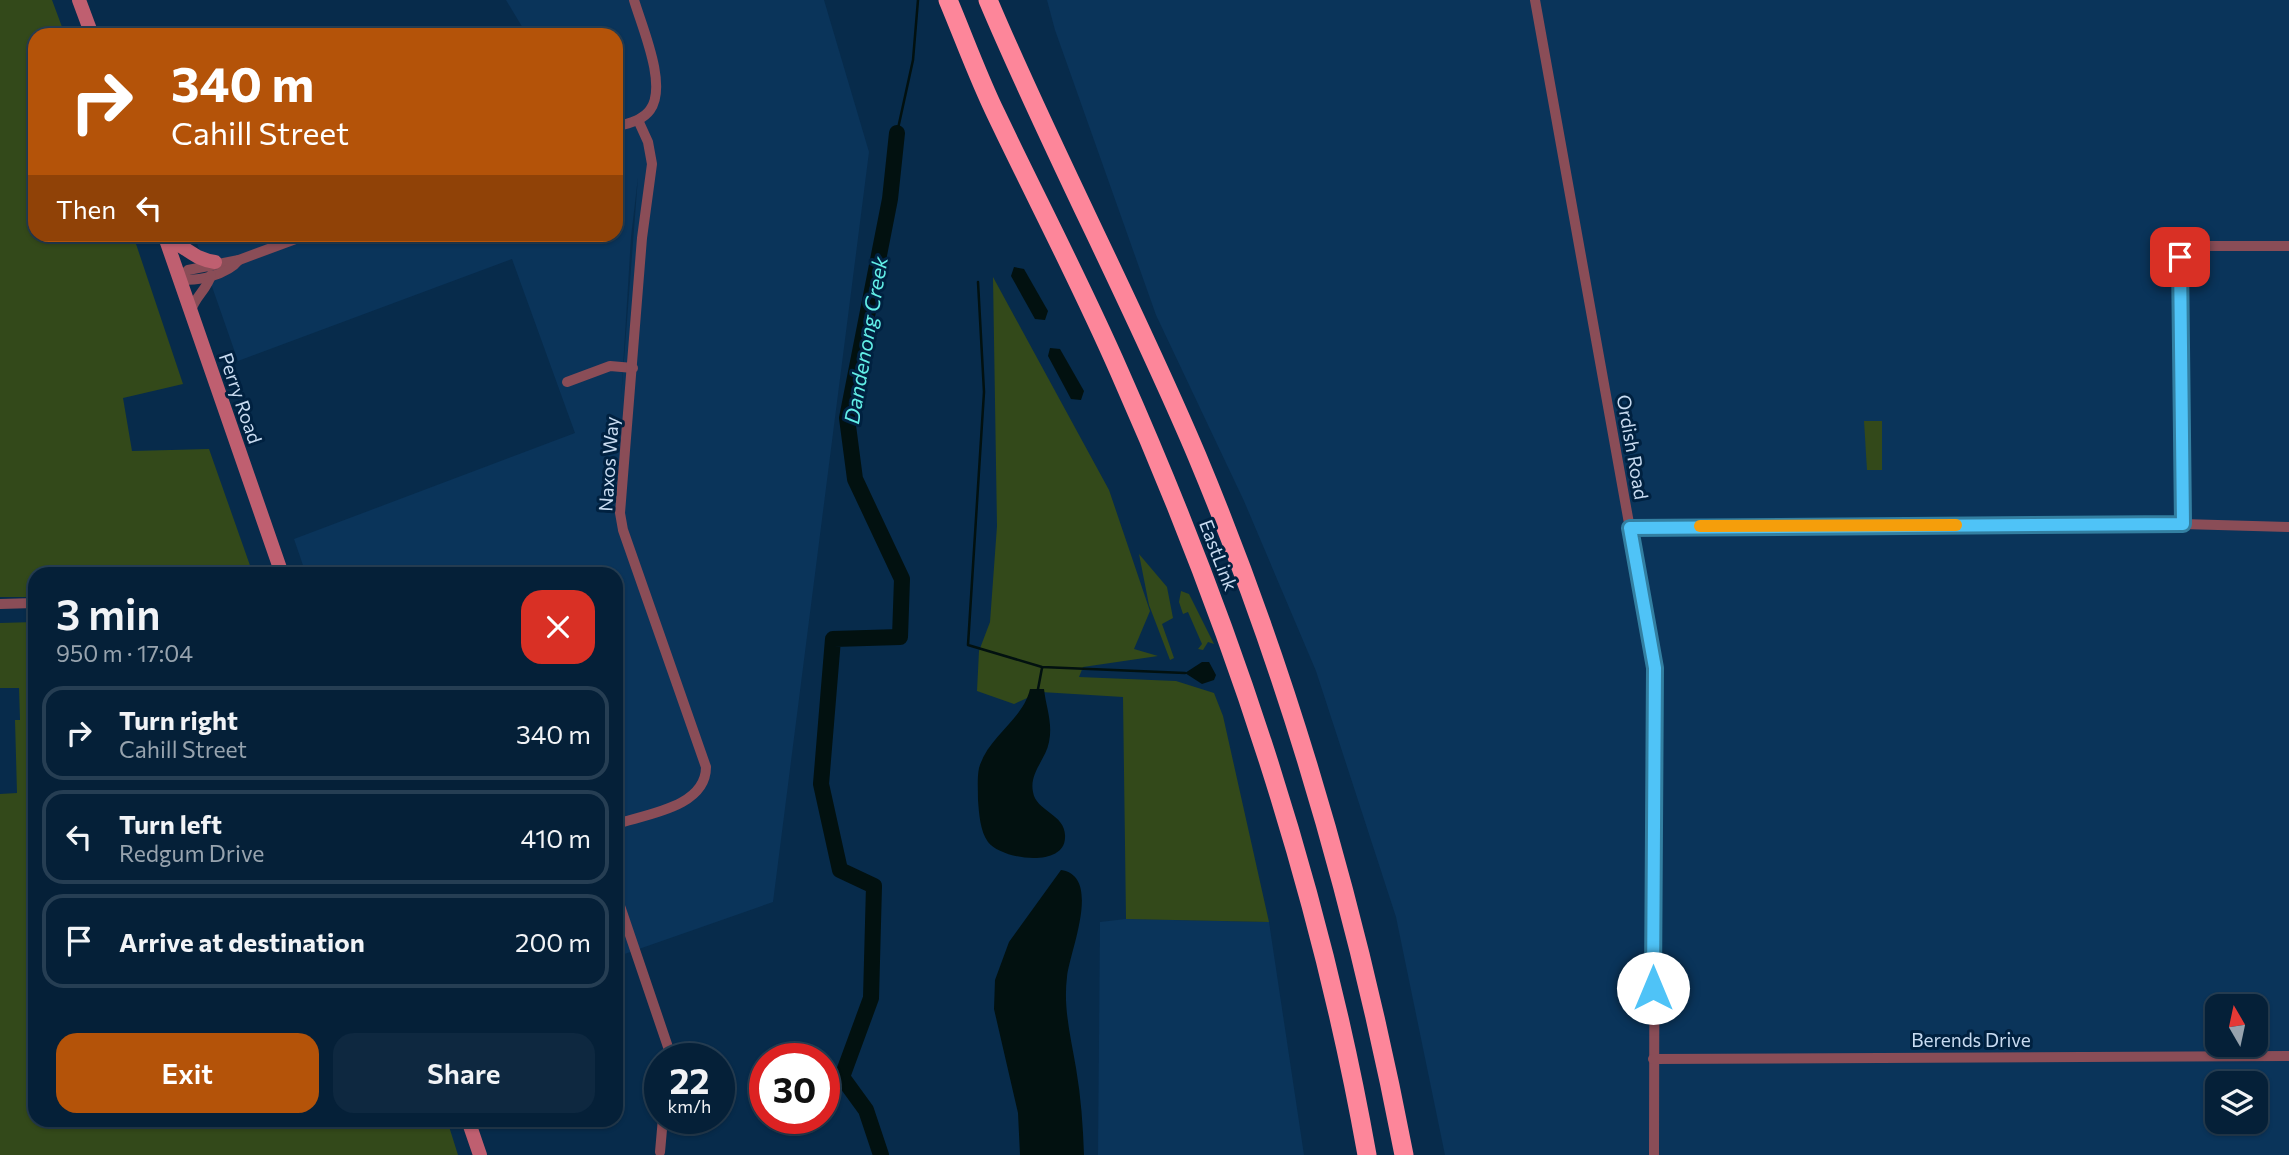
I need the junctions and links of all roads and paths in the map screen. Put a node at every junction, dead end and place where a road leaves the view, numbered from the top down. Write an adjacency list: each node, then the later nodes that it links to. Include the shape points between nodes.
1 (79, 0): 6 (main road)
2 (634, 0): 7 (street, via 656,77 653,105)
3 (947, 0): 33 (highway, EastLink, via 994,110 1119,370 1232,654 1319,942)
4 (988, 0): 34 (highway, EastLink, via 1163,377 1245,578 1335,856)
5 (1535, 0): 20 (street, Ordish Road)
6 (89, 28)
7 (638, 120): 8 (street); 16 (street, Naxos Way, via 652,164)
8 (623, 125)
9 (167, 242): 14 (main road, Perry Road)
10 (177, 242): 13 (main road)
11 (287, 242): 13 (street)
12 (2289, 246): 18 (street, via 2193,246 2180,257)
13 (213, 269): 14 (street, via 188,270); 15 (street)
14 (179, 279): 15 (main road, Perry Road)
15 (190, 313): 21 (main road, Perry Road)
16 (633, 368): 17 (street, via 610,366); 24 (street, Naxos Way, via 620,513 706,778 701,790 689,799)
17 (567, 382)
18 (2183, 524): 19 (street); 20 (street)
19 (2289, 527)
20 (1630, 528): 28 (street, Ordish Road, via 1655,668)
21 (280, 567)
22 (28, 603): 23 (street)
23 (0, 604)
24 (623, 822)
25 (623, 915): 26 (street)
26 (666, 1043)
27 (2289, 1056): 28 (street, Berends Drive)
28 (1653, 1059): 35 (street, Ordish Road)
29 (470, 1127): 32 (main road)
30 (662, 1134): 31 (street)
31 (660, 1152)
32 (480, 1155)
33 (1367, 1155)
34 (1404, 1155)
35 (1654, 1155)

